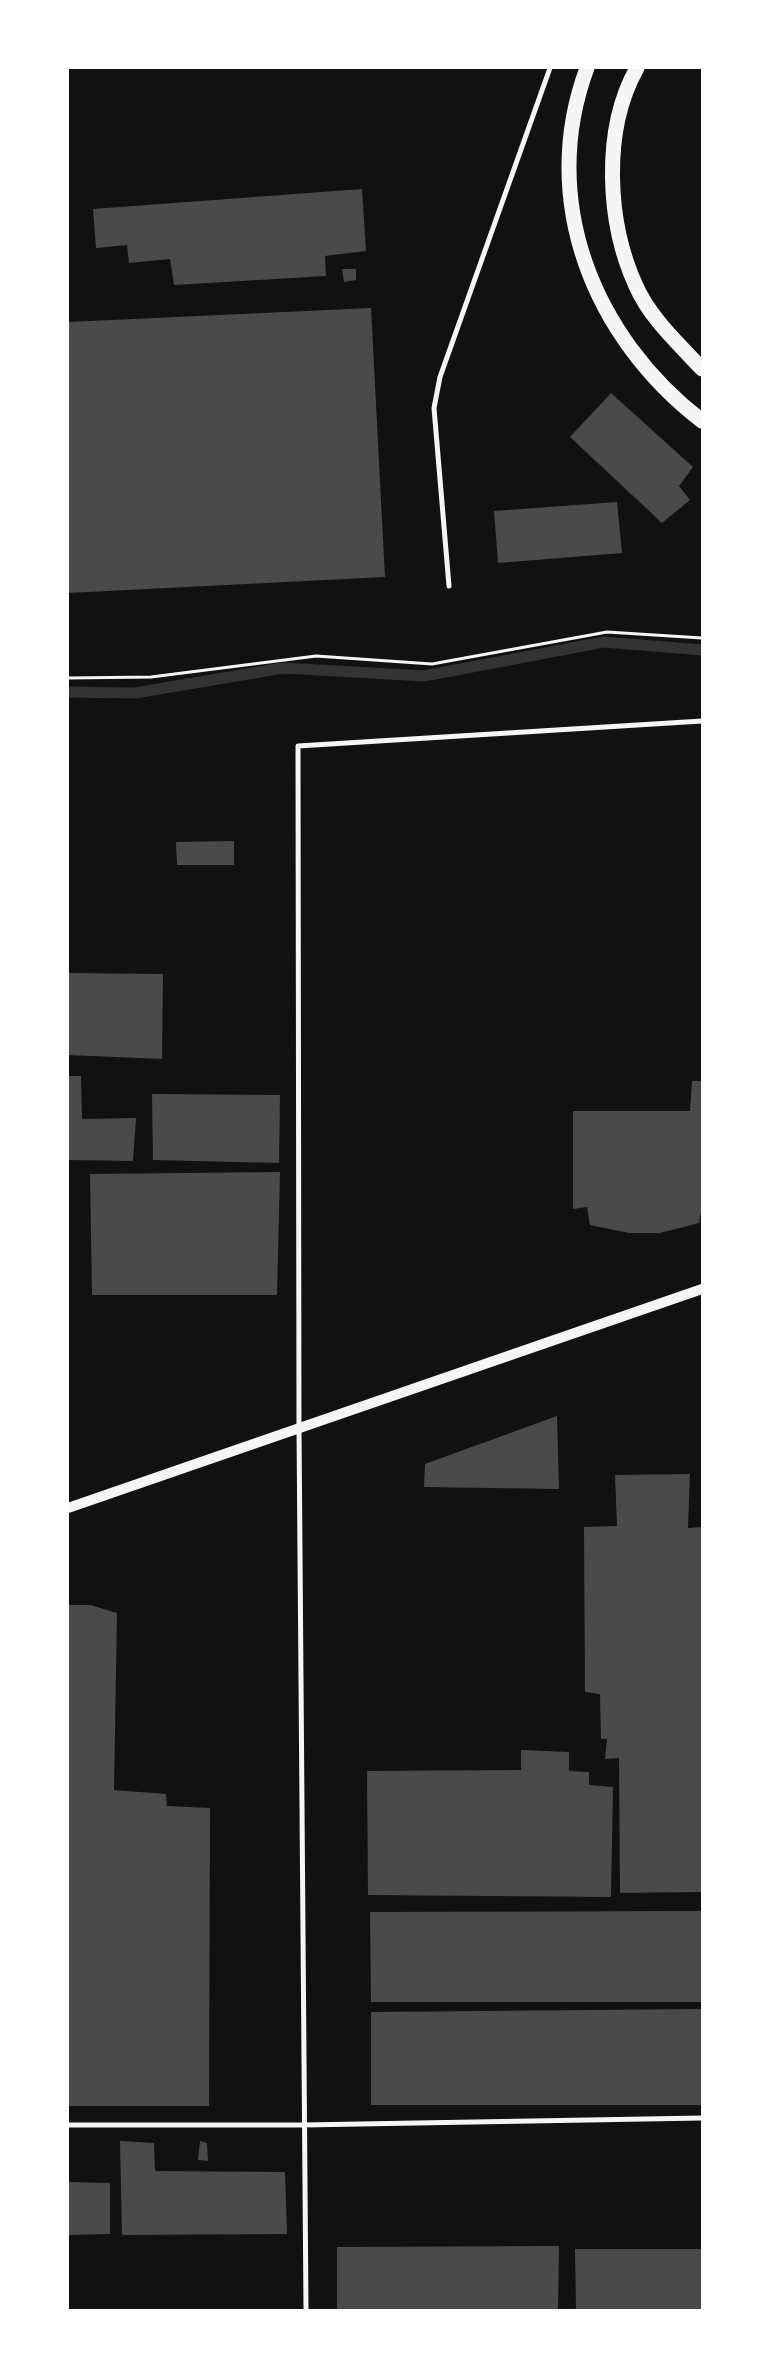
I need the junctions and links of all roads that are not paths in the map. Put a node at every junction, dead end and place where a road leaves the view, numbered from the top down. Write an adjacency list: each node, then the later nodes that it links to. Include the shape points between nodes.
1 (550, 68): 6 (street, via 440,376 435,400)
2 (586, 68): 5 (highway, via 569,134 568,181 575,229 590,280 613,325 643,365)
3 (637, 68): 4 (highway, via 629,81 615,136 612,186 619,238 636,287 666,332)
4 (702, 369)
5 (702, 421)
6 (449, 586)
7 (702, 721): 9 (street, via 298,746)
8 (702, 1290): 9 (main road)
9 (299, 1428): 10 (main road); 13 (street)
10 (68, 1508)
11 (702, 2118): 13 (street)
12 (68, 2125): 13 (street)
13 (303, 2125): 14 (street)
14 (306, 2310)

